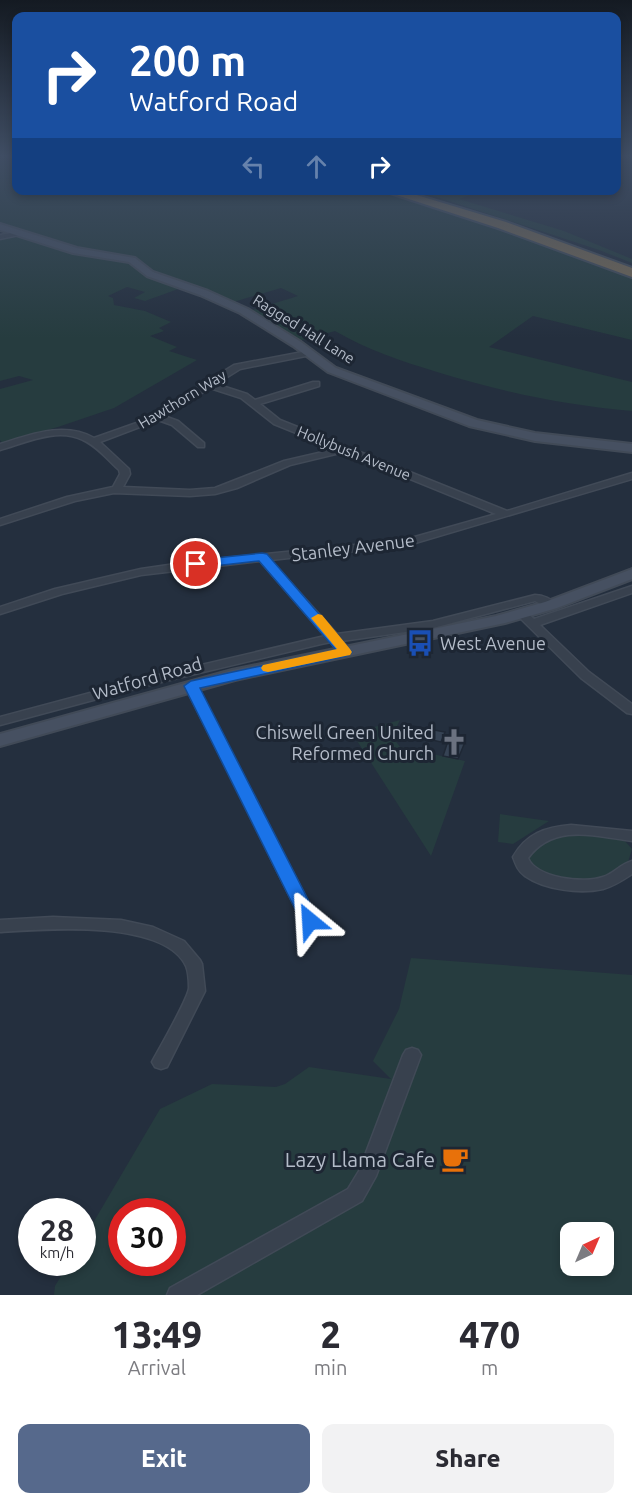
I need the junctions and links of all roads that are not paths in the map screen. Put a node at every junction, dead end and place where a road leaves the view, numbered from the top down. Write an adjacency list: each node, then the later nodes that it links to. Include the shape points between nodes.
1 (476, 217): 7 (highway)
2 (491, 217): 6 (highway)
3 (0, 227): 4 (street, Ragged Hall Lane)
4 (16, 234): 5 (street); 8 (street, Ragged Hall Lane, via 76,251 132,260 150,274 244,311)
5 (0, 237)
6 (632, 268)
7 (632, 273)
8 (308, 352): 9 (street, Hawthorn Way, via 245,364); 16 (street, Ragged Hall Lane, via 324,365 356,380 473,423 535,437)
9 (207, 384): 11 (street, Hollybush Avenue, via 233,391); 12 (street, Hawthorn Way)
10 (316, 384): 11 (street)
11 (255, 403): 17 (street, Hollybush Avenue, via 277,422)
12 (158, 417): 13 (street, Hawthorn Way); 14 (street, via 176,423)
13 (92, 442): 15 (street, via 75,434 53,433); 19 (street, via 126,471)
14 (201, 445)
15 (0, 447)
16 (632, 447)
17 (344, 449): 19 (street, via 277,466 215,491 187,494); 20 (street, Hollybush Avenue)
18 (632, 476): 20 (street, Stanley Avenue)
19 (116, 490): 21 (street)
20 (506, 514): 22 (street, Stanley Avenue, via 405,543)
21 (0, 522)
22 (262, 557): 26 (street, Stanley Avenue, via 97,581); 28 (street)
23 (632, 573): 25 (street, Watford Road)
24 (632, 589): 27 (street, Watford Road)
25 (551, 605): 27 (street, Watford Road); 28 (street, Watford Road, via 535,598)
26 (0, 611)
27 (527, 619): 28 (street, Watford Road); 30 (street, via 585,675)
28 (341, 645): 29 (street, Watford Road); 31 (street, Watford Road, via 321,640)
29 (191, 686): 32 (street, Watford Road); 35 (street)
30 (632, 710)
31 (0, 722)
32 (0, 740)
33 (632, 836): 34 (street, via 561,829 529,844 520,857 524,868 537,877 592,885 608,881)
34 (632, 866)
35 (310, 921)
36 (0, 926): 38 (street, via 112,924 152,931 180,947 199,981 192,1004)
37 (412, 1055): 39 (street, via 368,1176 355,1195)
38 (161, 1062)
39 (177, 1295)

